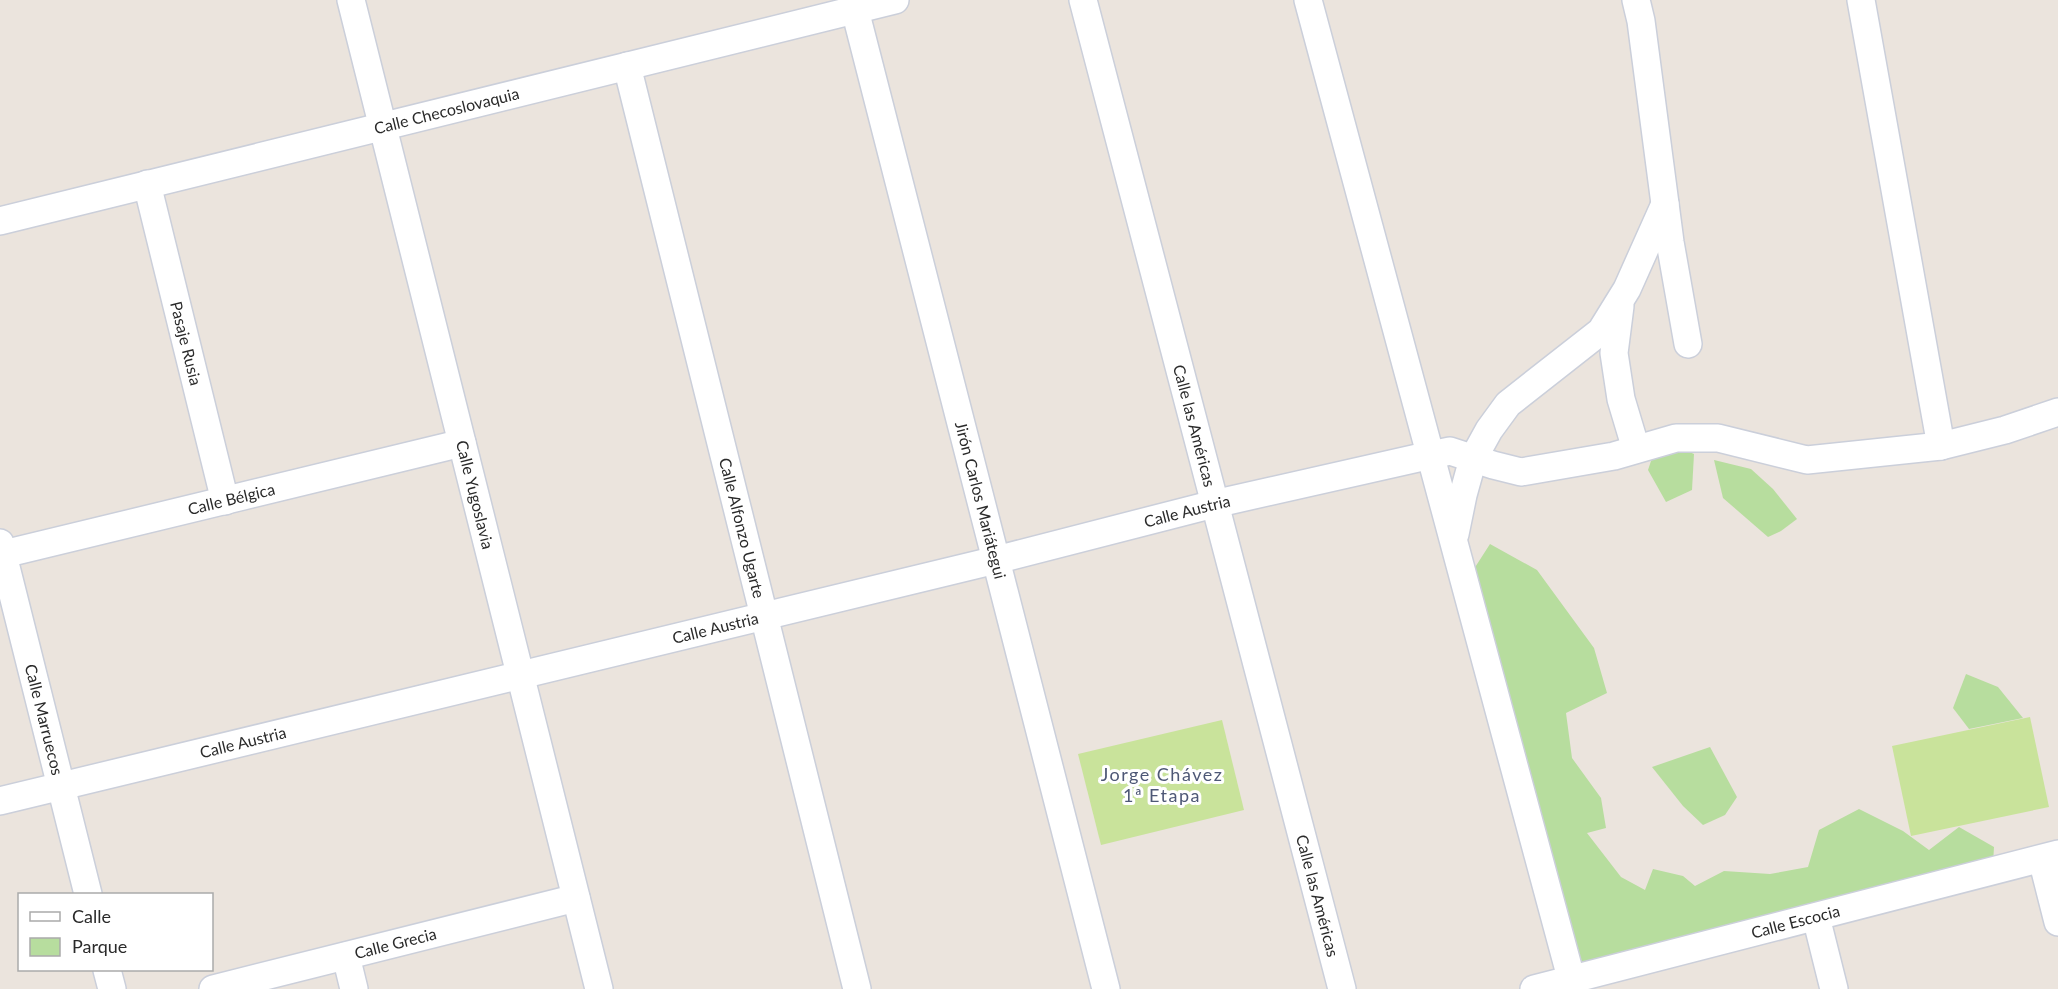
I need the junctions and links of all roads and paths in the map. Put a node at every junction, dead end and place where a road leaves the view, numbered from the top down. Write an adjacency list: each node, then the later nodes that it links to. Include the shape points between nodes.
1 (351, 0): 9 (street, Calle Yugoslavia)
2 (895, 0): 7 (street, Calle Checoslovaquia)
3 (1083, 0): 22 (street, Calle las Américas)
4 (1308, 0): 19 (street)
5 (1636, 0): 11 (street)
6 (1861, 0): 17 (street)
7 (855, 10): 8 (street, Calle Checoslovaquia); 25 (street, Jirón Carlos Mariátegui)
8 (627, 66): 9 (street, Calle Checoslovaquia); 26 (street, Calle Alfonzo Ugarte)
9 (383, 127): 10 (street, Calle Checoslovaquia); 16 (street, Calle Yugoslavia)
10 (147, 184): 12 (street, Calle Checoslovaquia); 21 (street, Pasaje Rusia)
11 (1665, 204): 13 (street); 14 (street)
12 (0, 221)
13 (1620, 299): 18 (street, via 1614,353 1621,399); 20 (street, via 1601,331 1508,404)
14 (1688, 344)
15 (2058, 412): 17 (street, Calle Austria)
16 (462, 443): 21 (street, Calle Bélgica); 27 (street, Calle Yugoslavia)
17 (1941, 446): 18 (street, Calle Austria, via 1808,460 1718,438 1676,438)
18 (1636, 449): 20 (street, Calle Austria, via 1521,472)
19 (1431, 455): 20 (street, Calle Austria, via 1450,451); 22 (street, Calle Austria); 23 (street)
20 (1473, 459): 23 (street)
21 (225, 501): 24 (street, Calle Bélgica)
22 (1214, 504): 25 (street, Calle Austria); 44 (street, Calle las Américas)
23 (1454, 542): 37 (street)
24 (1, 550): 28 (street, Calle Marruecos)
25 (996, 560): 26 (street, Calle Austria); 43 (street, Jirón Carlos Mariátegui)
26 (764, 616): 27 (street, Calle Austria); 42 (street, Calle Alfonzo Ugarte)
27 (520, 675): 28 (street, Calle Austria); 32 (street, Calle Yugoslavia)
28 (61, 786): 29 (street, Calle Austria); 31 (street, Calle Marruecos)
29 (0, 801)
30 (2050, 856): 33 (street, Calle Escocia); 34 (street)
31 (88, 893)
32 (576, 898): 35 (street, Calle Grecia); 41 (street, Calle Yugoslavia)
33 (1816, 917): 37 (street, Calle Escocia); 46 (street)
34 (2058, 922)
35 (346, 956): 39 (street, Calle Grecia); 40 (street)
36 (108, 971): 38 (street)
37 (1573, 985): 45 (street, Calle Escocia)
38 (112, 989)
39 (213, 989)
40 (354, 989)
41 (599, 989)
42 (857, 989)
43 (1106, 989)
44 (1342, 989)
45 (1534, 989)
46 (1834, 989)

